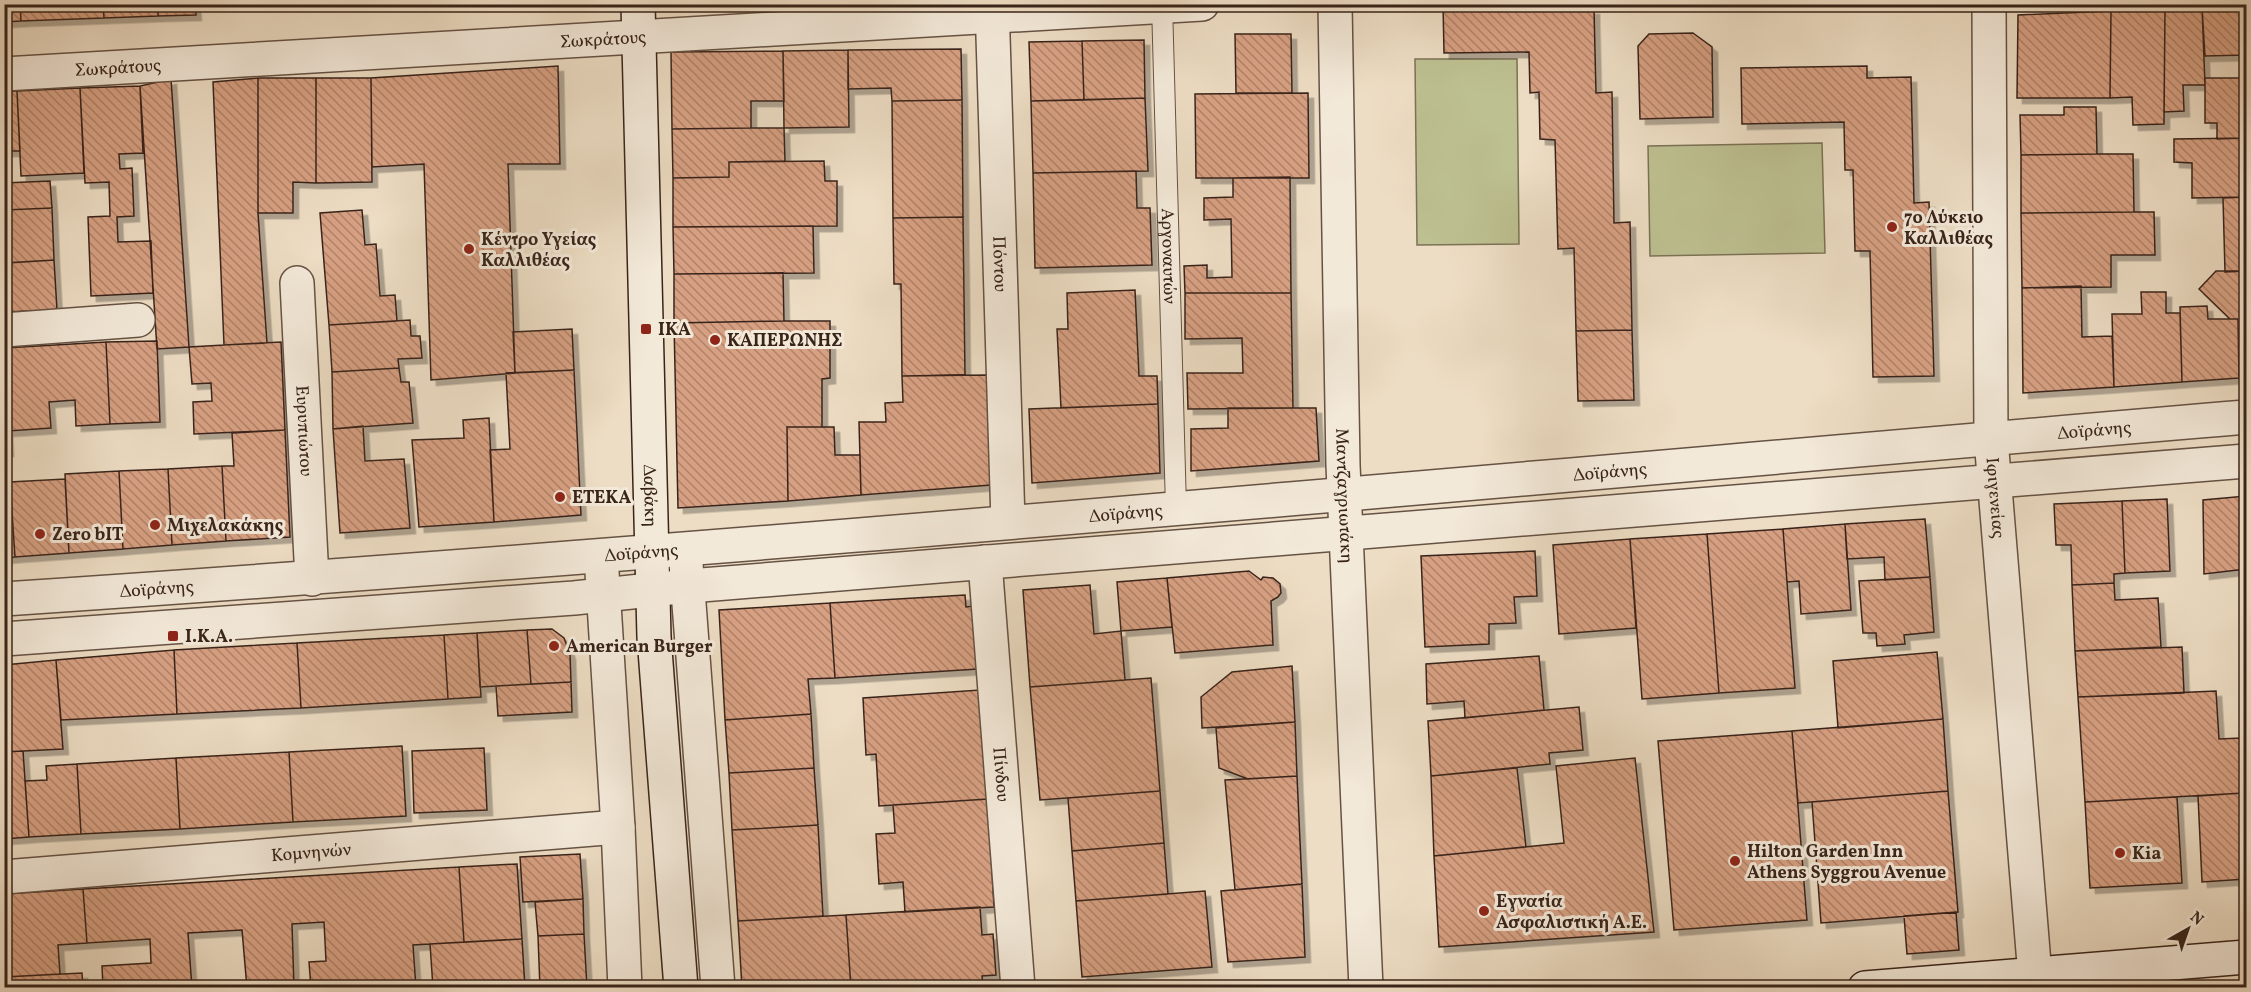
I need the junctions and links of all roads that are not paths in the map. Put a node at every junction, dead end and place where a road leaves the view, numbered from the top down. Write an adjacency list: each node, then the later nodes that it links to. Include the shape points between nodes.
1 (638, 4): 7 (street, Δαβάκη)
2 (1202, 4): 5 (street, Σωκράτους)
3 (1335, 4): 16 (street, Μαντζαγριωτάκη)
4 (1989, 4): 13 (street, Ιφιγενείας)
5 (1162, 6): 6 (street, Σωκράτους); 17 (lane, Αργοναυτών)
6 (992, 11): 7 (street, Σωκράτους); 18 (street, Πόντου)
7 (639, 37): 8 (street, Σωκράτους); 21 (street, Δαβάκη)
8 (4, 74)
9 (297, 283): 24 (street, Ευρυπιώτου)
10 (138, 320): 11 (street)
11 (4, 330)
12 (2247, 417): 13 (street, Δοϊράνης)
13 (1991, 439): 15 (street, Ιφιγενείας); 16 (street, Δοϊράνης)
14 (2247, 461): 15 (street)
15 (1994, 481): 19 (street); 33 (street, Ιφιγενείας)
16 (1344, 493): 17 (street, Δοϊράνης); 19 (street, Μαντζαγριωτάκη)
17 (1176, 508): 18 (street, Δοϊράνης)
18 (1008, 522): 20 (street, Δοϊράνης)
19 (1346, 533): 23 (street); 38 (street, Μαντζαγριωτάκη)
20 (685, 549): 21 (street, Δοϊράνης); 25 (street)
21 (652, 552): 22 (street, Δοϊράνης); 26 (street, Δαβάκη)
22 (601, 556): 24 (street, Δοϊράνης); 27 (street)
23 (985, 562): 25 (street); 37 (street, Πίνδου)
24 (312, 579): 28 (street, Δοϊράνης)
25 (689, 586): 26 (street); 36 (street)
26 (652, 589): 27 (street); 35 (street, Δαβάκη)
27 (604, 595): 29 (street); 30 (street)
28 (4, 600)
29 (4, 639)
30 (618, 826): 31 (street, Κομνηνών); 34 (street)
31 (4, 877)
32 (2247, 957): 33 (street)
33 (2036, 981): 39 (street)
34 (625, 987)
35 (681, 987)
36 (718, 987)
37 (1018, 987)
38 (1366, 987)
39 (1865, 987)

